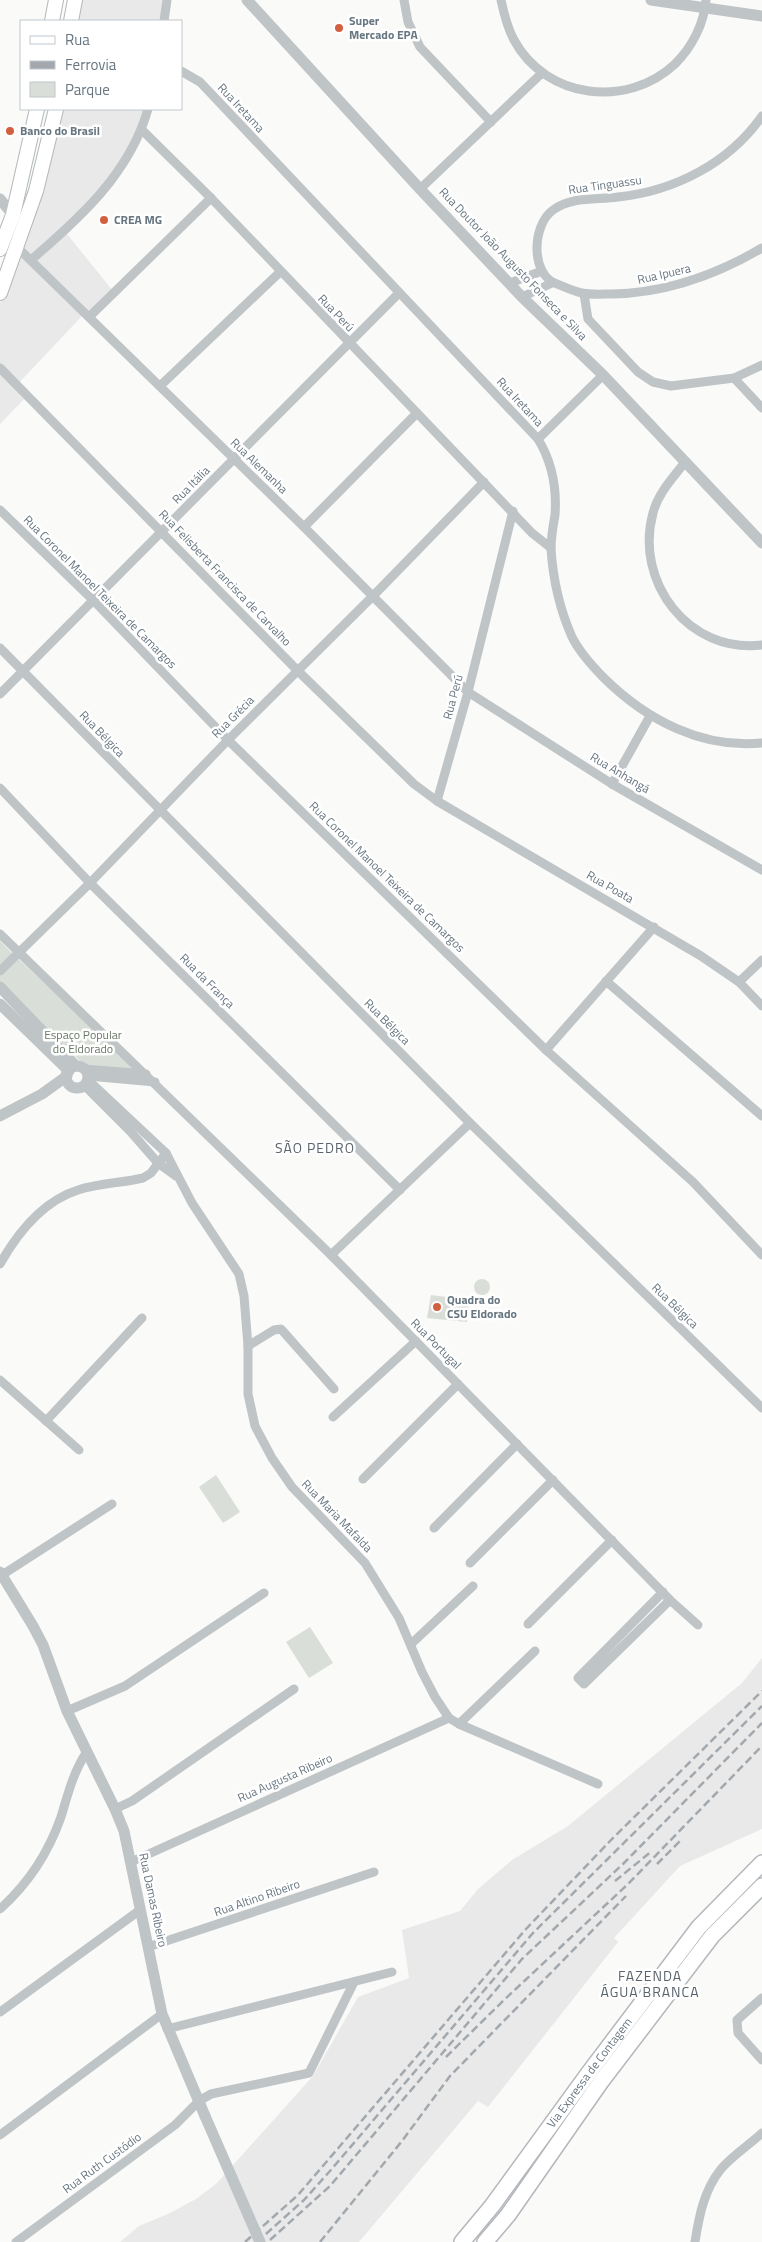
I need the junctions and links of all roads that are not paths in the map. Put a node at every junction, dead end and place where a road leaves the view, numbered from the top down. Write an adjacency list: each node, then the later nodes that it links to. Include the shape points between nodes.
1 (56, 0): 10 (main road)
2 (75, 0): 11 (main road)
3 (167, 0): 12 (street)
4 (247, 0): 21 (street, Rua Doutor João Augusto Fonseca e Silva)
5 (404, 0): 19 (street, via 408,22 420,47)
6 (502, 0): 14 (street, via 514,41)
7 (651, 0): 8 (street)
8 (706, 4): 9 (street); 14 (street, via 698,33 684,55 665,74 642,86 616,93 590,92 564,86)
9 (762, 16)
10 (52, 20)
11 (72, 20)
12 (164, 20)
13 (182, 72): 34 (street, Rua Iretama, via 200,82)
14 (542, 72): 19 (street)
15 (38, 110): 24 (main road)
16 (56, 110): 25 (main road, via 36,191)
17 (148, 110): 20 (street)
18 (762, 116): 29 (street, Rua Tinguassu, via 741,142 699,173 647,192 618,198 571,201 551,210 539,230 536,256)
19 (491, 122): 21 (street)
20 (142, 130): 22 (street, Rua Perú); 28 (street, via 110,183 74,223)
21 (420, 189): 32 (street, Rua Doutor João Augusto Fonseca e Silva)
22 (211, 198): 30 (street, Rua Perú); 37 (street)
23 (0, 199): 24 (street)
24 (13, 215): 27 (main road)
25 (17, 247): 28 (street, Rua Alemanha); 33 (main road)
26 (762, 248): 35 (street, Rua Ipuera, via 736,263 673,286 642,293)
27 (0, 249)
28 (31, 260): 37 (street, Rua Alemanha)
29 (542, 271): 31 (street); 32 (street)
30 (280, 272): 38 (street, Rua Perú); 43 (street)
31 (552, 283): 35 (street, Rua Ipuera); 36 (street)
32 (510, 284): 36 (street, Rua Doutor João Augusto Fonseca e Silva)
33 (0, 293)
34 (399, 293): 38 (street, Rua Itália); 46 (street, Rua Iretama)
35 (584, 294): 42 (street, via 588,319 638,372 652,382 671,386)
36 (522, 297): 41 (street, Rua Doutor João Augusto Fonseca e Silva)
37 (89, 317): 43 (street, Rua Alemanha)
38 (347, 343): 45 (street, Rua Perú); 47 (street, Rua Itália)
39 (762, 365): 42 (street)
40 (0, 368): 53 (street, Rua Felisberta Francisca de Carvalho)
41 (603, 375): 46 (street); 48 (street, Rua Doutor João Augusto Fonseca e Silva)
42 (734, 378): 44 (street)
43 (160, 386): 47 (street, Rua Alemanha)
44 (762, 408)
45 (417, 413): 49 (street, Rua Perú); 52 (street)
46 (538, 439): 55 (street, Rua Iretama, via 546,452 556,489)
47 (234, 459): 52 (street, Rua Alemanha); 53 (street, Rua Itália)
48 (686, 462): 56 (street, Rua Doutor João Augusto Fonseca e Silva); 60 (street, via 667,485 653,511 649,545 655,578 677,614 697,632 724,642)
49 (484, 482): 51 (street, Rua Perú); 58 (street, Rua Grécia)
50 (0, 510): 59 (street, Rua Coronel Manoel Teixeira de Camargos)
51 (513, 511): 54 (street, Rua Perú); 64 (street, Rua Perú)
52 (304, 528): 58 (street, Rua Alemanha)
53 (162, 531): 59 (street, Rua Itália); 63 (street, Rua Felisberta Francisca de Carvalho)
54 (532, 533): 55 (street); 57 (street, Rua Perú)
55 (552, 535): 57 (street, Rua Iretama)
56 (762, 543)
57 (551, 548): 66 (street, Rua Iretama, via 560,608 573,639 593,668)
58 (373, 596): 63 (street, Rua Grécia); 64 (street, Rua Alemanha)
59 (92, 600): 62 (street, Rua Itália); 67 (street, Rua Coronel Manoel Teixeira de Camargos)
60 (762, 645)
61 (0, 648): 62 (street, Rua Bélgica)
62 (24, 671): 65 (street, Rua Itália); 72 (street, Rua Bélgica)
63 (298, 671): 67 (street, Rua Grécia); 71 (street, Rua Felisberta Francisca de Carvalho, via 414,784)
64 (468, 692): 69 (street, Rua Anhangá); 71 (street, Rua Perú)
65 (0, 694)
66 (650, 716): 68 (street, Rua Iretama, via 701,738 731,743); 69 (street)
67 (228, 740): 72 (street, Rua Grécia); 85 (street, Rua Coronel Manoel Teixeira de Camargos)
68 (762, 743)
69 (612, 784): 73 (street, Rua Anhangá)
70 (0, 788): 74 (street, Rua da França)
71 (437, 801): 75 (street, Rua Poata)
72 (159, 810): 74 (street, Rua Grécia); 91 (street, Rua Bélgica)
73 (762, 870)
74 (90, 882): 77 (street, Rua Grécia); 95 (street, Rua da França)
75 (654, 927): 80 (street); 81 (street, Rua Poata)
76 (0, 934): 77 (street, Rua Portugal)
77 (18, 952): 79 (street, Rua Grécia); 86 (street, Rua Portugal)
78 (762, 960): 81 (street)
79 (0, 971)
80 (606, 981): 85 (street); 90 (street)
81 (739, 982): 84 (street, Rua Poata)
82 (0, 987): 87 (street)
83 (0, 1004): 87 (street)
84 (762, 1006)
85 (546, 1050): 97 (street, Rua Coronel Manoel Teixeira de Camargos, via 693,1182)
86 (146, 1074): 87 (street); 88 (street, Rua Portugal)
87 (79, 1076): 88 (street); 89 (street); 92 (street, Rua Maria Mafalda); 93 (street, Rua Maria Mafalda)
88 (155, 1082): 96 (street, Rua Portugal)
89 (0, 1116)
90 (762, 1116)
91 (470, 1123): 95 (street); 105 (street, Rua Bélgica)
92 (166, 1153): 93 (street); 94 (street, Rua Maria Mafalda)
93 (158, 1163): 94 (street, Rua Maria Mafalda); 98 (street, via 143,1178 76,1190 52,1203 13,1242)
94 (178, 1178): 101 (street, Rua Maria Mafalda, via 239,1274)
95 (400, 1190): 96 (street)
96 (331, 1255): 100 (street, Rua Portugal)
97 (762, 1256)
98 (0, 1264)
99 (142, 1318): 107 (street)
100 (416, 1341): 103 (street, Rua Portugal); 106 (street)
101 (248, 1346): 104 (street, via 281,1329); 123 (street, Rua Maria Mafalda, via 248,1394 255,1426 272,1458 292,1487 365,1563)
102 (0, 1380): 107 (street)
103 (458, 1384): 108 (street, Rua Portugal); 110 (street)
104 (334, 1389)
105 (762, 1408)
106 (333, 1417)
107 (46, 1420): 109 (street)
108 (517, 1444): 111 (street, Rua Portugal); 113 (street)
109 (79, 1450)
110 (363, 1479)
111 (553, 1480): 114 (street, Rua Portugal); 115 (street)
112 (112, 1504): 116 (street)
113 (434, 1528)
114 (612, 1540): 118 (street, Rua Portugal); 121 (street)
115 (470, 1563)
116 (1, 1574): 126 (street, Rua Damas Ribeiro, via 40,1639)
117 (473, 1586): 123 (street)
118 (663, 1592): 120 (street, Rua Portugal); 120 (street, via 578,1678 584,1684)
119 (264, 1593): 126 (street, via 125,1686)
120 (670, 1600): 122 (street, Rua Portugal)
121 (528, 1624)
122 (698, 1625)
123 (411, 1644): 127 (street, Rua Maria Mafalda, via 422,1672)
124 (536, 1651): 128 (street)
125 (294, 1689): 131 (street, via 132,1801)
126 (67, 1711): 129 (street, Rua Damas Ribeiro)
127 (449, 1718): 128 (street, Rua Maria Mafalda); 132 (street, Rua Augusta Ribeiro)
128 (459, 1724): 130 (street, Rua Maria Mafalda)
129 (86, 1753): 131 (street, Rua Damas Ribeiro); 136 (street, via 78,1766 45,1854 20,1890)
130 (598, 1784)
131 (115, 1809): 132 (street, Rua Damas Ribeiro)
132 (131, 1862): 137 (street, Rua Damas Ribeiro)
133 (762, 1863): 151 (highway, Via Expressa de Contagem, via 699,1927)
134 (374, 1872): 138 (street, Rua Altino Ribeiro)
135 (762, 1886): 152 (highway, Via Expressa de Contagem, via 712,1936)
136 (0, 1909)
137 (140, 1910): 138 (street, Rua Damas Ribeiro); 142 (street)
138 (148, 1948): 143 (street, Rua Damas Ribeiro)
139 (392, 1972): 140 (street)
140 (354, 1982): 144 (street); 146 (street, via 308,2073 211,2094)
141 (762, 1998): 145 (street, via 737,2020 738,2033)
142 (0, 2012)
143 (162, 2014): 144 (street, Rua Damas Ribeiro); 148 (street)
144 (168, 2029): 146 (street, Rua Damas Ribeiro)
145 (762, 2060)
146 (199, 2101): 149 (street, Rua Ruth Custódio, via 175,2125); 150 (street, Rua Damas Ribeiro, bridge)
147 (762, 2133): 153 (street, via 722,2168 710,2186)
148 (0, 2135)
149 (16, 2242)
150 (260, 2242)
151 (462, 2242)
152 (485, 2242)
153 (695, 2242)

